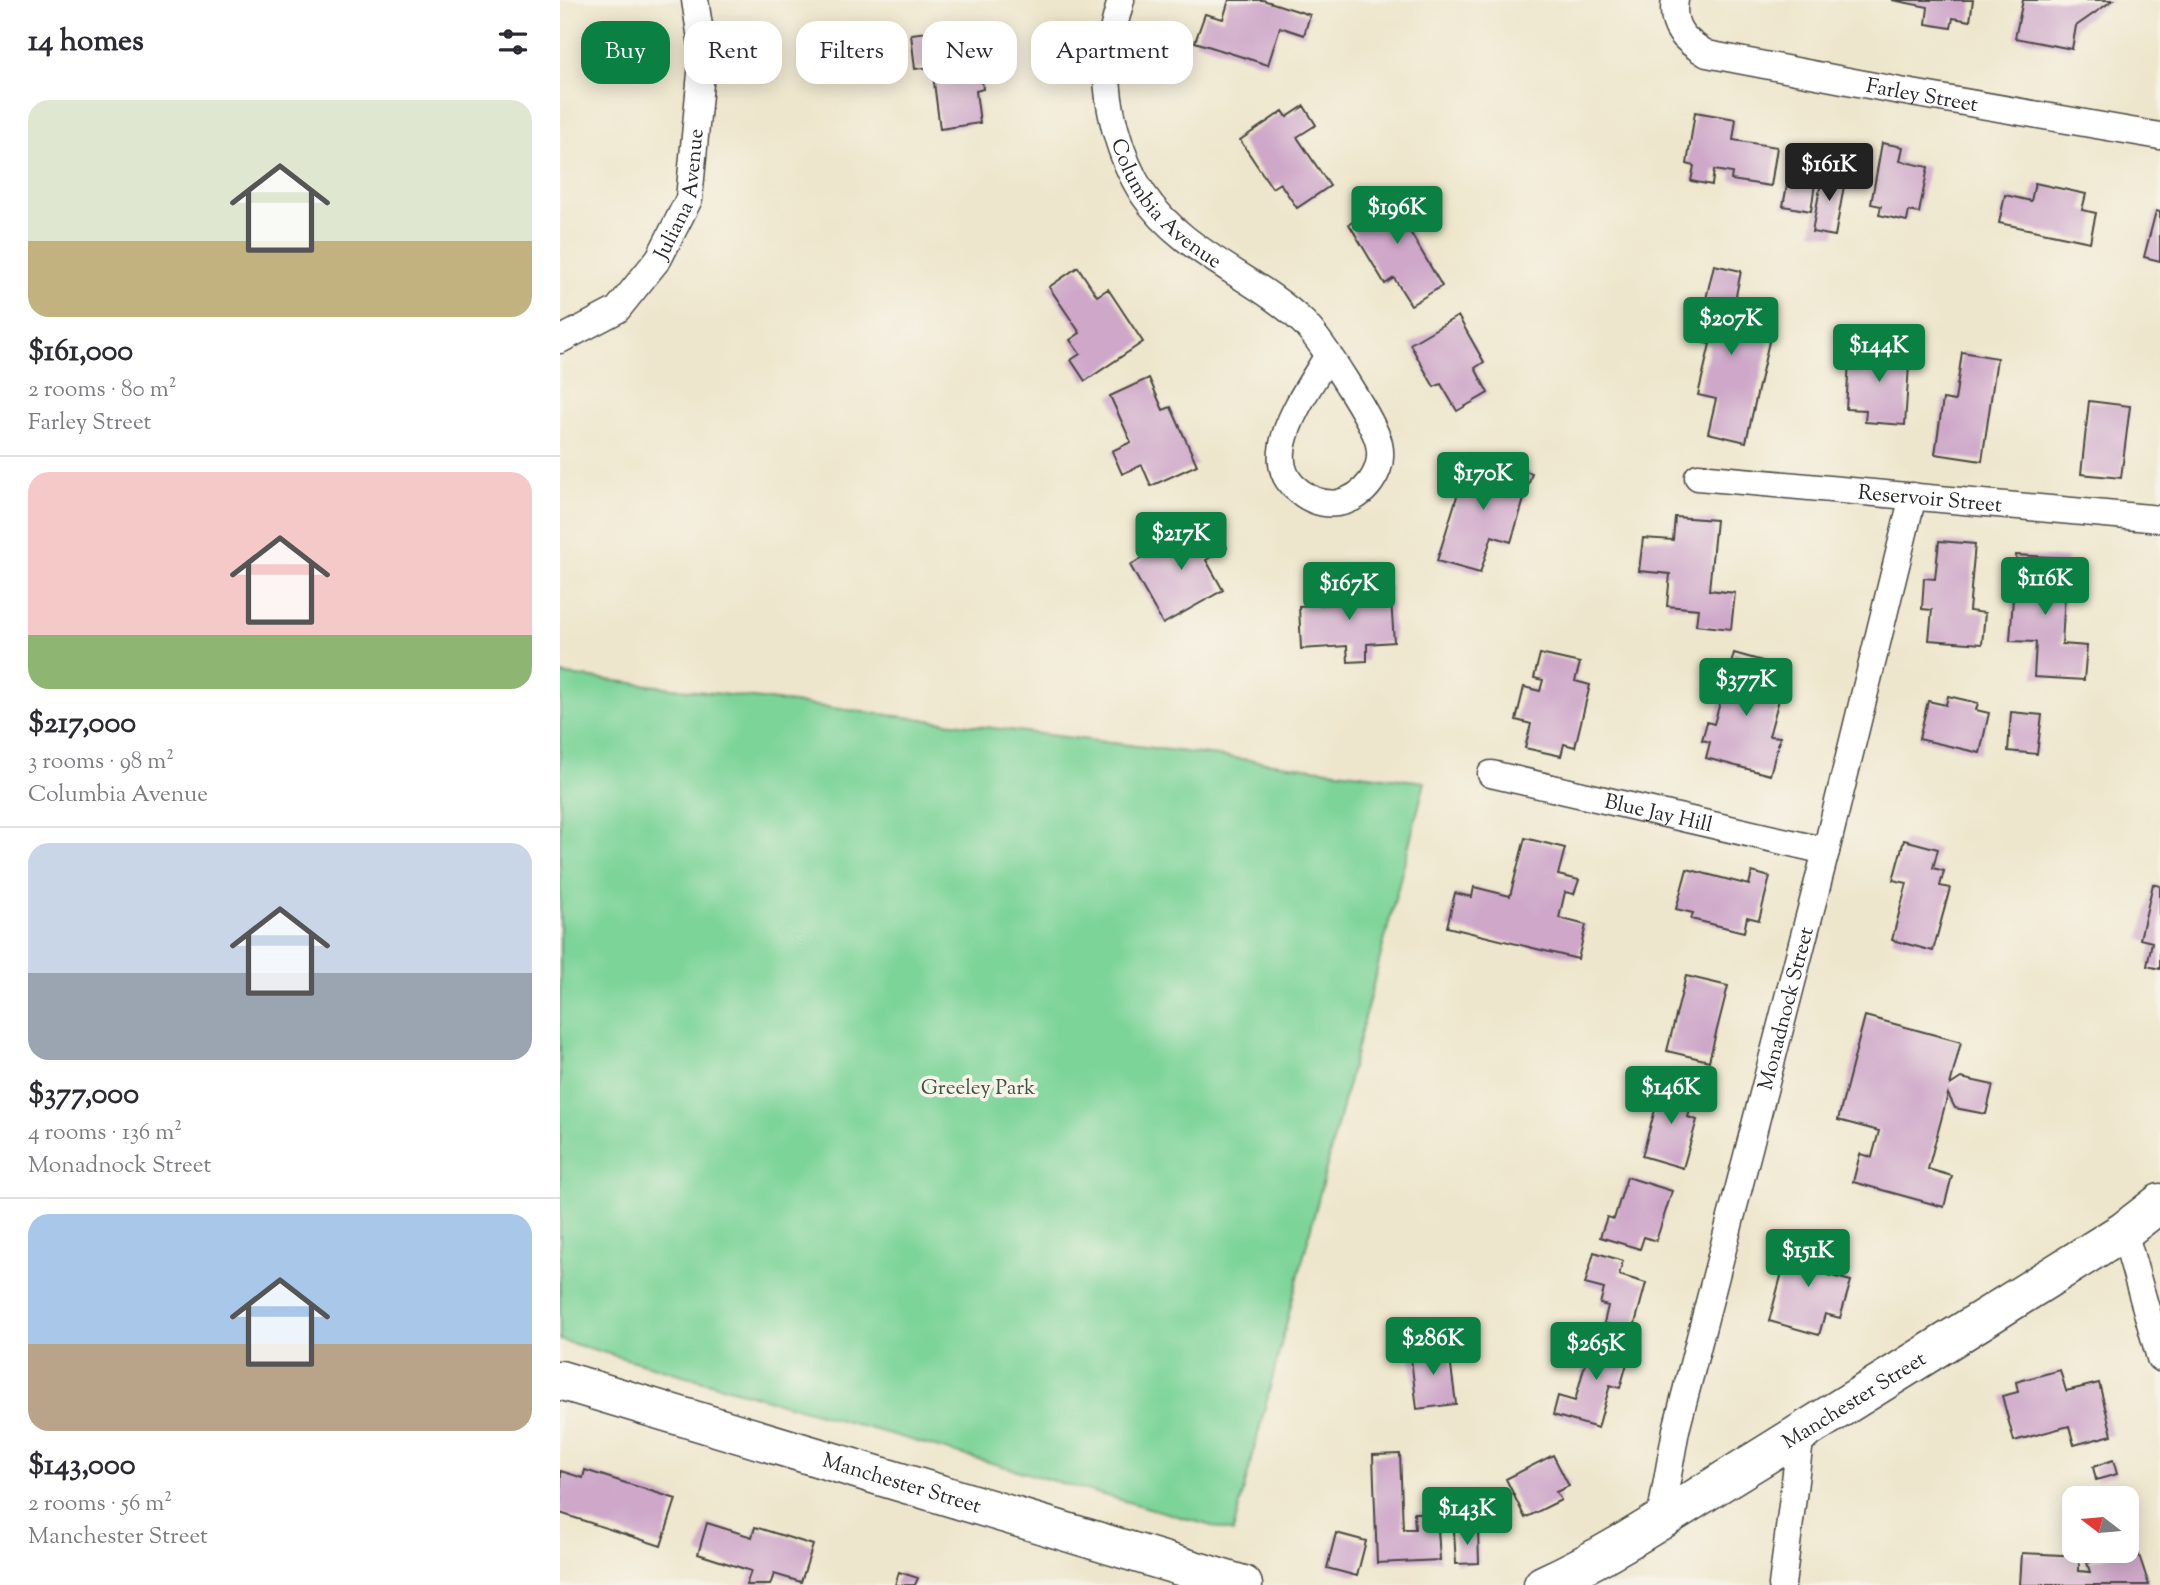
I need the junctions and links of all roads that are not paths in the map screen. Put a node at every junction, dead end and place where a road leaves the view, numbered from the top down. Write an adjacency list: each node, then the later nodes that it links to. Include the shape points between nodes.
1 (695, 0): 5 (street, Juliana Avenue, via 703,52 689,199 659,258 617,310)
2 (1121, 0): 6 (street, Columbia Avenue, via 1108,59 1110,98 1117,134 1143,194 1174,229 1305,324)
3 (1675, 0): 4 (street, Farley Street, via 1677,28 1707,54)
4 (2160, 136)
5 (560, 340)
6 (1328, 355): 6 (street, Columbia Avenue, via 1379,444 1375,476 1353,498 1338,503 1322,503 1295,489 1281,461 1287,429)
7 (1698, 477): 8 (street, Reservoir Street)
8 (1913, 496): 9 (street, Reservoir Street); 11 (street, Monadnock Street)
9 (2160, 519)
10 (1491, 774): 11 (street, Blue Jay Hill)
11 (1826, 851): 17 (street, Monadnock Street, via 1676,1430)
12 (2160, 1203): 13 (street, Manchester Street)
13 (2124, 1231): 14 (street); 16 (street, Manchester Street)
14 (2160, 1358)
15 (560, 1380): 18 (street, Manchester Street)
16 (1801, 1433): 17 (street, Manchester Street); 21 (street)
17 (1660, 1520): 20 (street, Manchester Street)
18 (1192, 1578): 19 (street, Manchester Street)
19 (1243, 1585)
20 (1543, 1585)
21 (1782, 1585)

